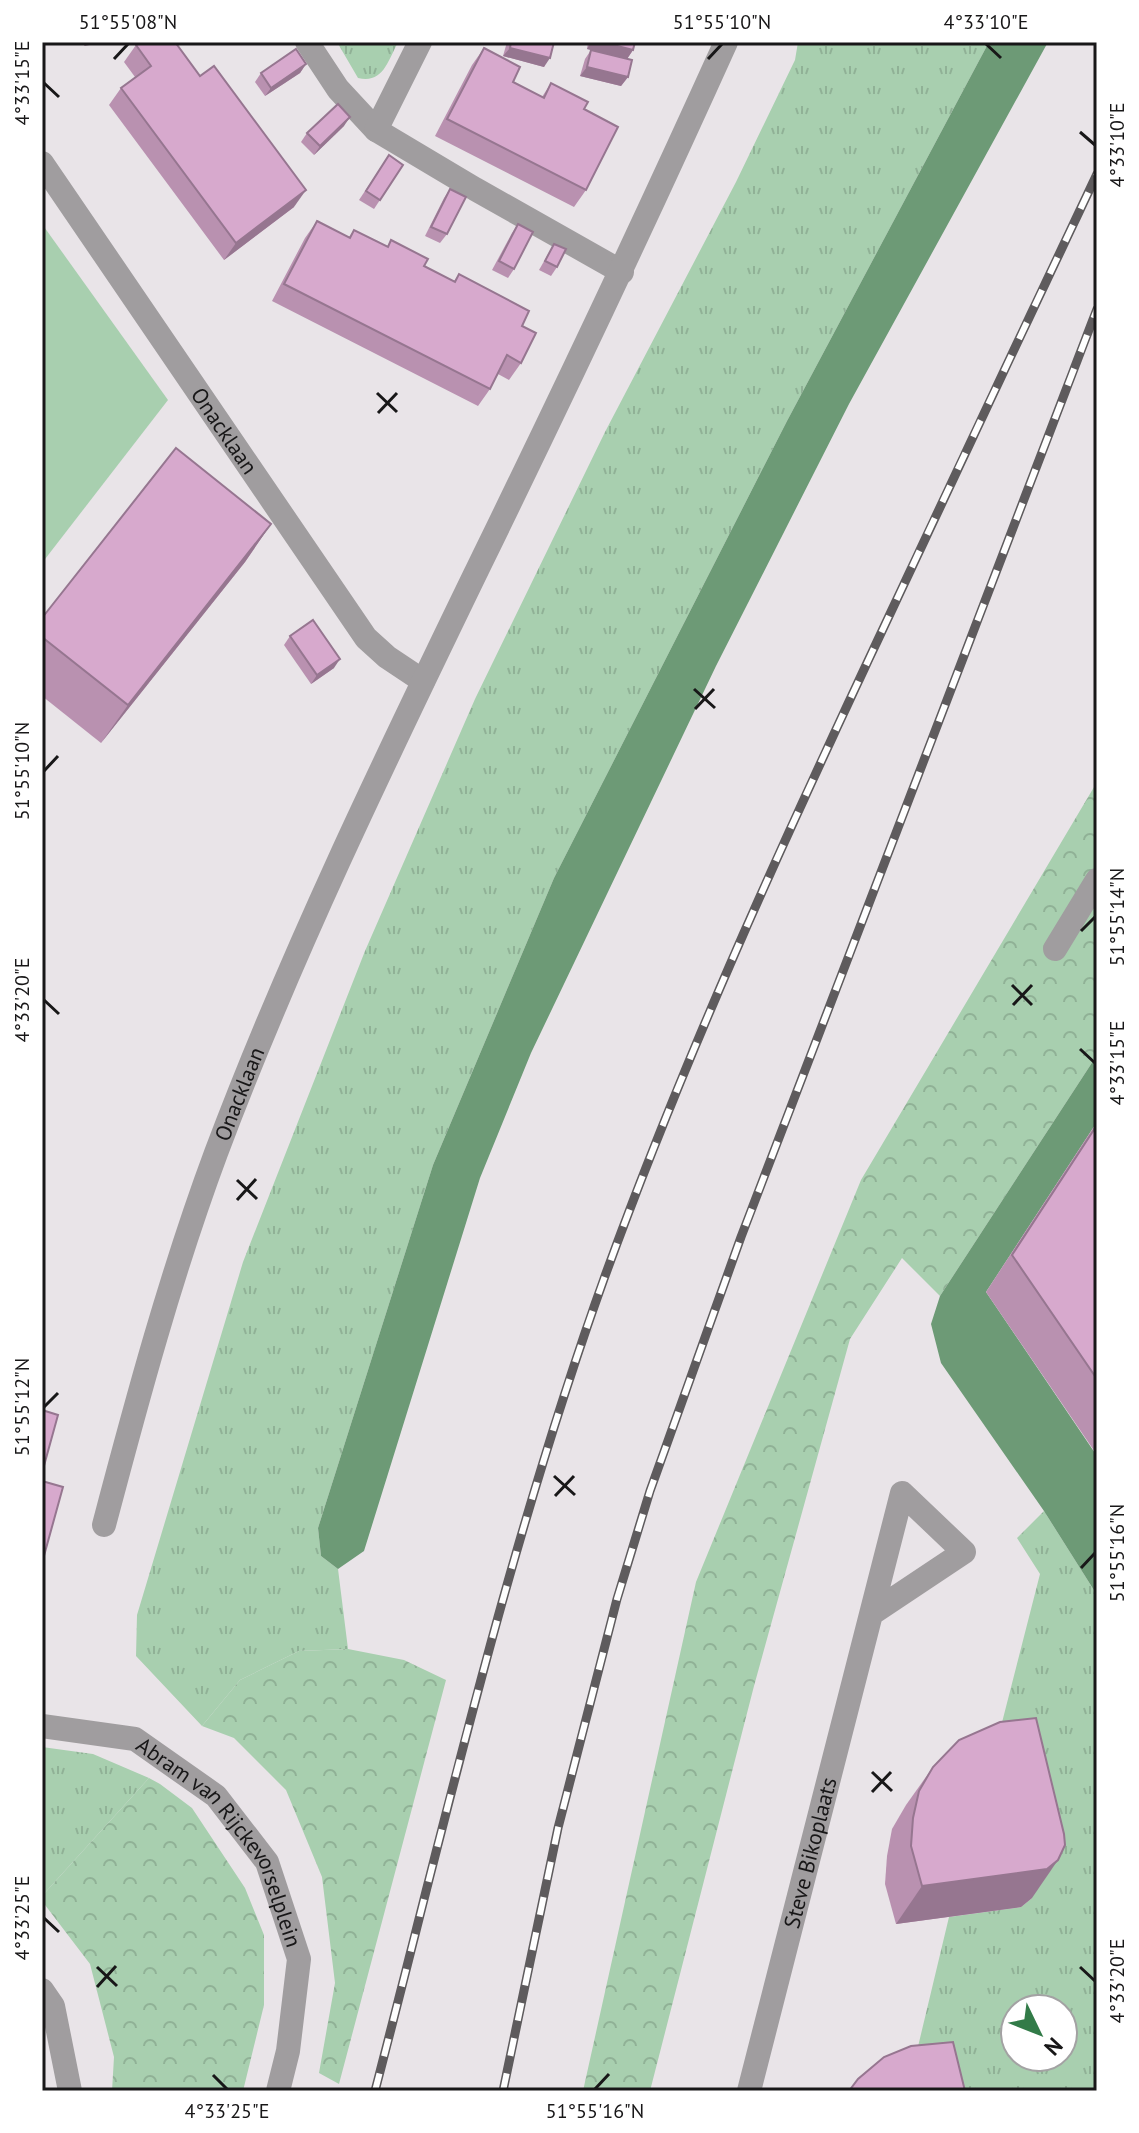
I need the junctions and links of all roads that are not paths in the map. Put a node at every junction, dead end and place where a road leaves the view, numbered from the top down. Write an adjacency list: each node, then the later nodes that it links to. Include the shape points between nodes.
1 (307, 42): 4 (street, via 338,89)
2 (420, 42): 4 (street)
3 (726, 42): 6 (street, Onacklaan)
4 (376, 130): 6 (street)
5 (42, 163): 7 (street, Onacklaan, via 366,638)
6 (622, 272): 7 (street, Onacklaan)
7 (423, 681): 10 (street, Onacklaan, via 315,911 215,1155 145,1372)
8 (1097, 880): 9 (street)
9 (1055, 949)
10 (104, 1525)
11 (871, 1614): 11 (street, Steve Bikoplaats, via 964,1552 902,1493 898,1508); 16 (street, Steve Bikoplaats)
12 (42, 1726): 15 (street, Abram van Rijckevorselplein, via 135,1739 216,1796 267,1862 299,1959)
13 (42, 1990): 14 (street, via 53,2006)
14 (70, 2091)
15 (278, 2091)
16 (749, 2091)

